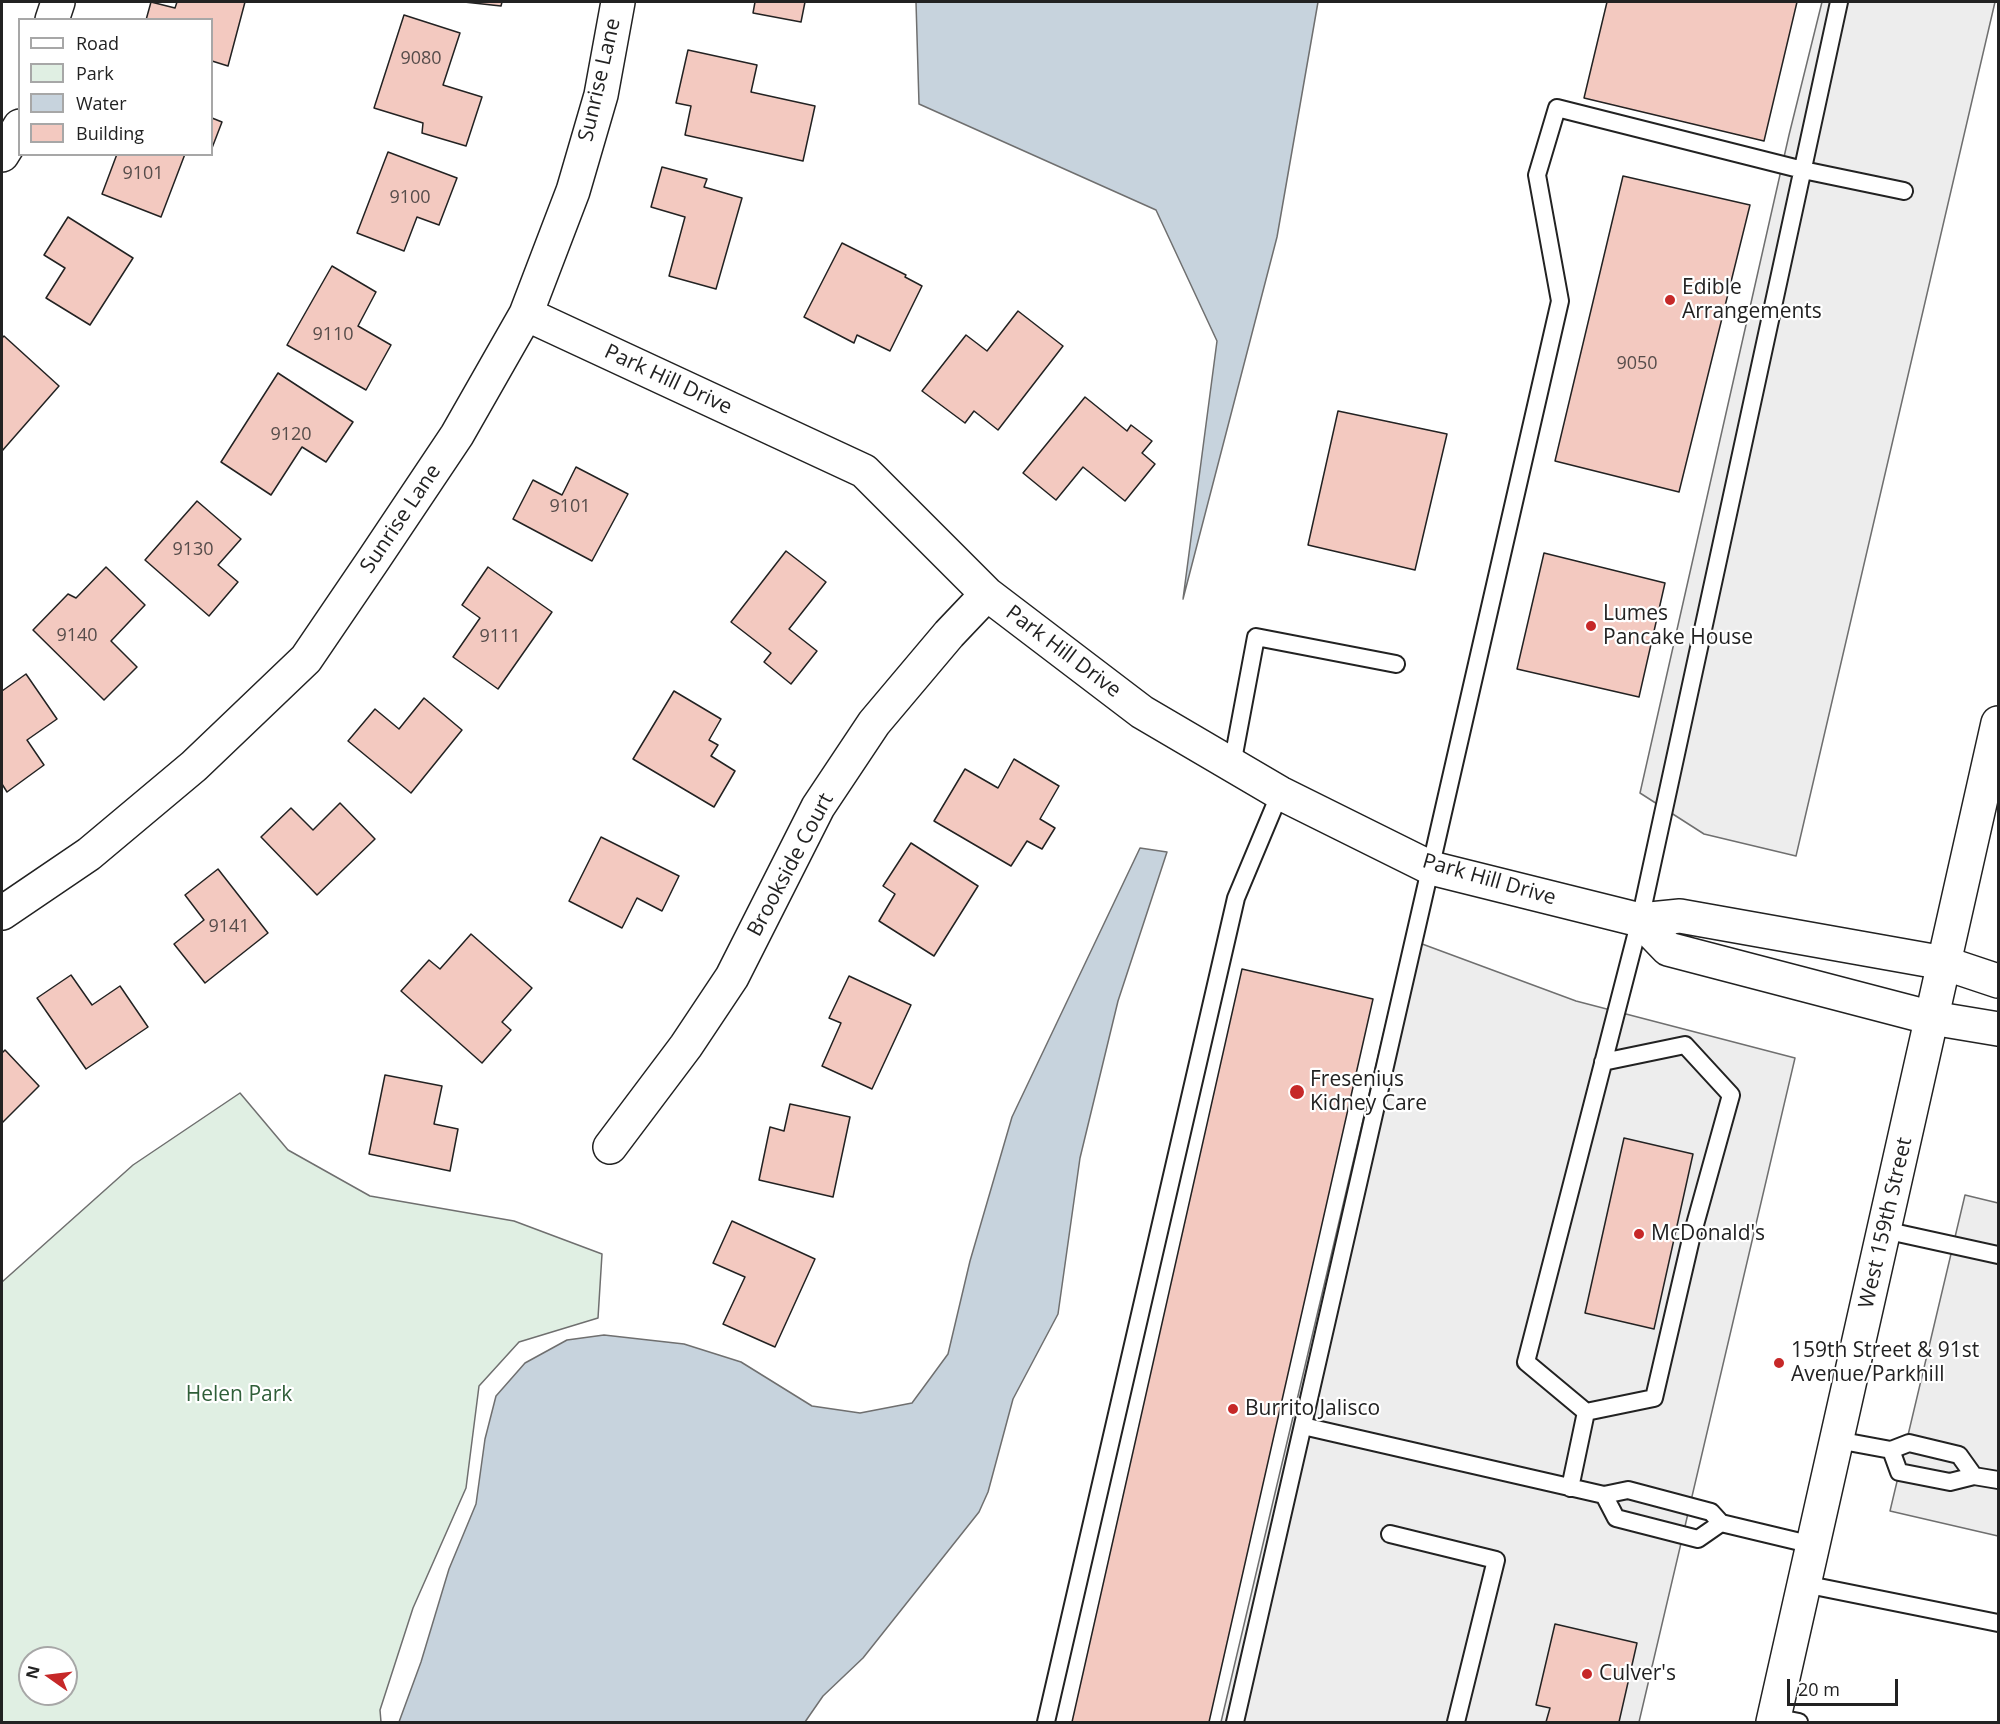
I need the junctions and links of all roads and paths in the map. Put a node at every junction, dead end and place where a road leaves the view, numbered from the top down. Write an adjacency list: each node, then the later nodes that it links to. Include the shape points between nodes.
1 (58, 2): 4 (street)
2 (618, 2): 9 (street, Sunrise Lane, via 601,94 573,191)
3 (1839, 2): 7 (lane)
4 (53, 18)
5 (18, 129): 6 (street)
6 (2, 154)
7 (1803, 170): 8 (lane); 15 (lane, via 1557,108 1537,175 1560,301); 17 (lane)
8 (1904, 191)
9 (526, 314): 10 (street, Park Hill Drive, via 864,471); 16 (street, Sunrise Lane, via 457,435 306,659 194,766 124,825 89,854)
10 (987, 594): 13 (street, Park Hill Drive, via 1142,712); 23 (street, Brookside Court, via 868,733 818,807 732,977)
11 (1396, 664): 13 (lane, via 1256,637)
12 (1998, 723): 18 (street, West 159th Street)
13 (1232, 765): 14 (street, Park Hill Drive)
14 (1280, 793): 15 (street, Park Hill Drive); 40 (lane, via 1236,898)
15 (1431, 868): 17 (street, Park Hill Drive); 27 (lane)
16 (2, 913)
17 (1640, 920): 18 (street, Park Hill Drive, via 1680,916); 20 (street, via 1668,949); 22 (lane)
18 (1944, 963): 19 (street, Park Hill Drive); 20 (street, West 159th Street)
19 (1998, 981)
20 (1932, 1018): 21 (street); 24 (street, West 159th Street)
21 (1998, 1029)
22 (1603, 1062): 26 (lane, via 1526,1362); 26 (lane, via 1685,1045 1731,1095 1654,1398)
23 (610, 1147)
24 (1884, 1230): 25 (lane); 28 (street, West 159th Street)
25 (1998, 1254)
26 (1586, 1412): 32 (lane)
27 (1303, 1426): 32 (lane); 41 (lane)
28 (1837, 1440): 29 (lane); 36 (street, West 159th Street)
29 (1892, 1450): 30 (lane, via 1909,1443 1959,1455); 30 (lane, via 1899,1472 1950,1482)
30 (1974, 1476): 31 (lane)
31 (1998, 1480)
32 (1570, 1488): 33 (lane)
33 (1604, 1495): 34 (lane, via 1628,1490 1711,1512); 34 (lane, via 1616,1518 1698,1539)
34 (1721, 1523): 36 (lane)
35 (1390, 1534): 42 (lane, via 1496,1560)
36 (1812, 1545): 37 (street, West 159th Street)
37 (1804, 1584): 38 (lane); 39 (street, West 159th Street)
38 (1998, 1623)
39 (1782, 1721)
40 (1046, 1722)
41 (1235, 1722)
42 (1456, 1722)

